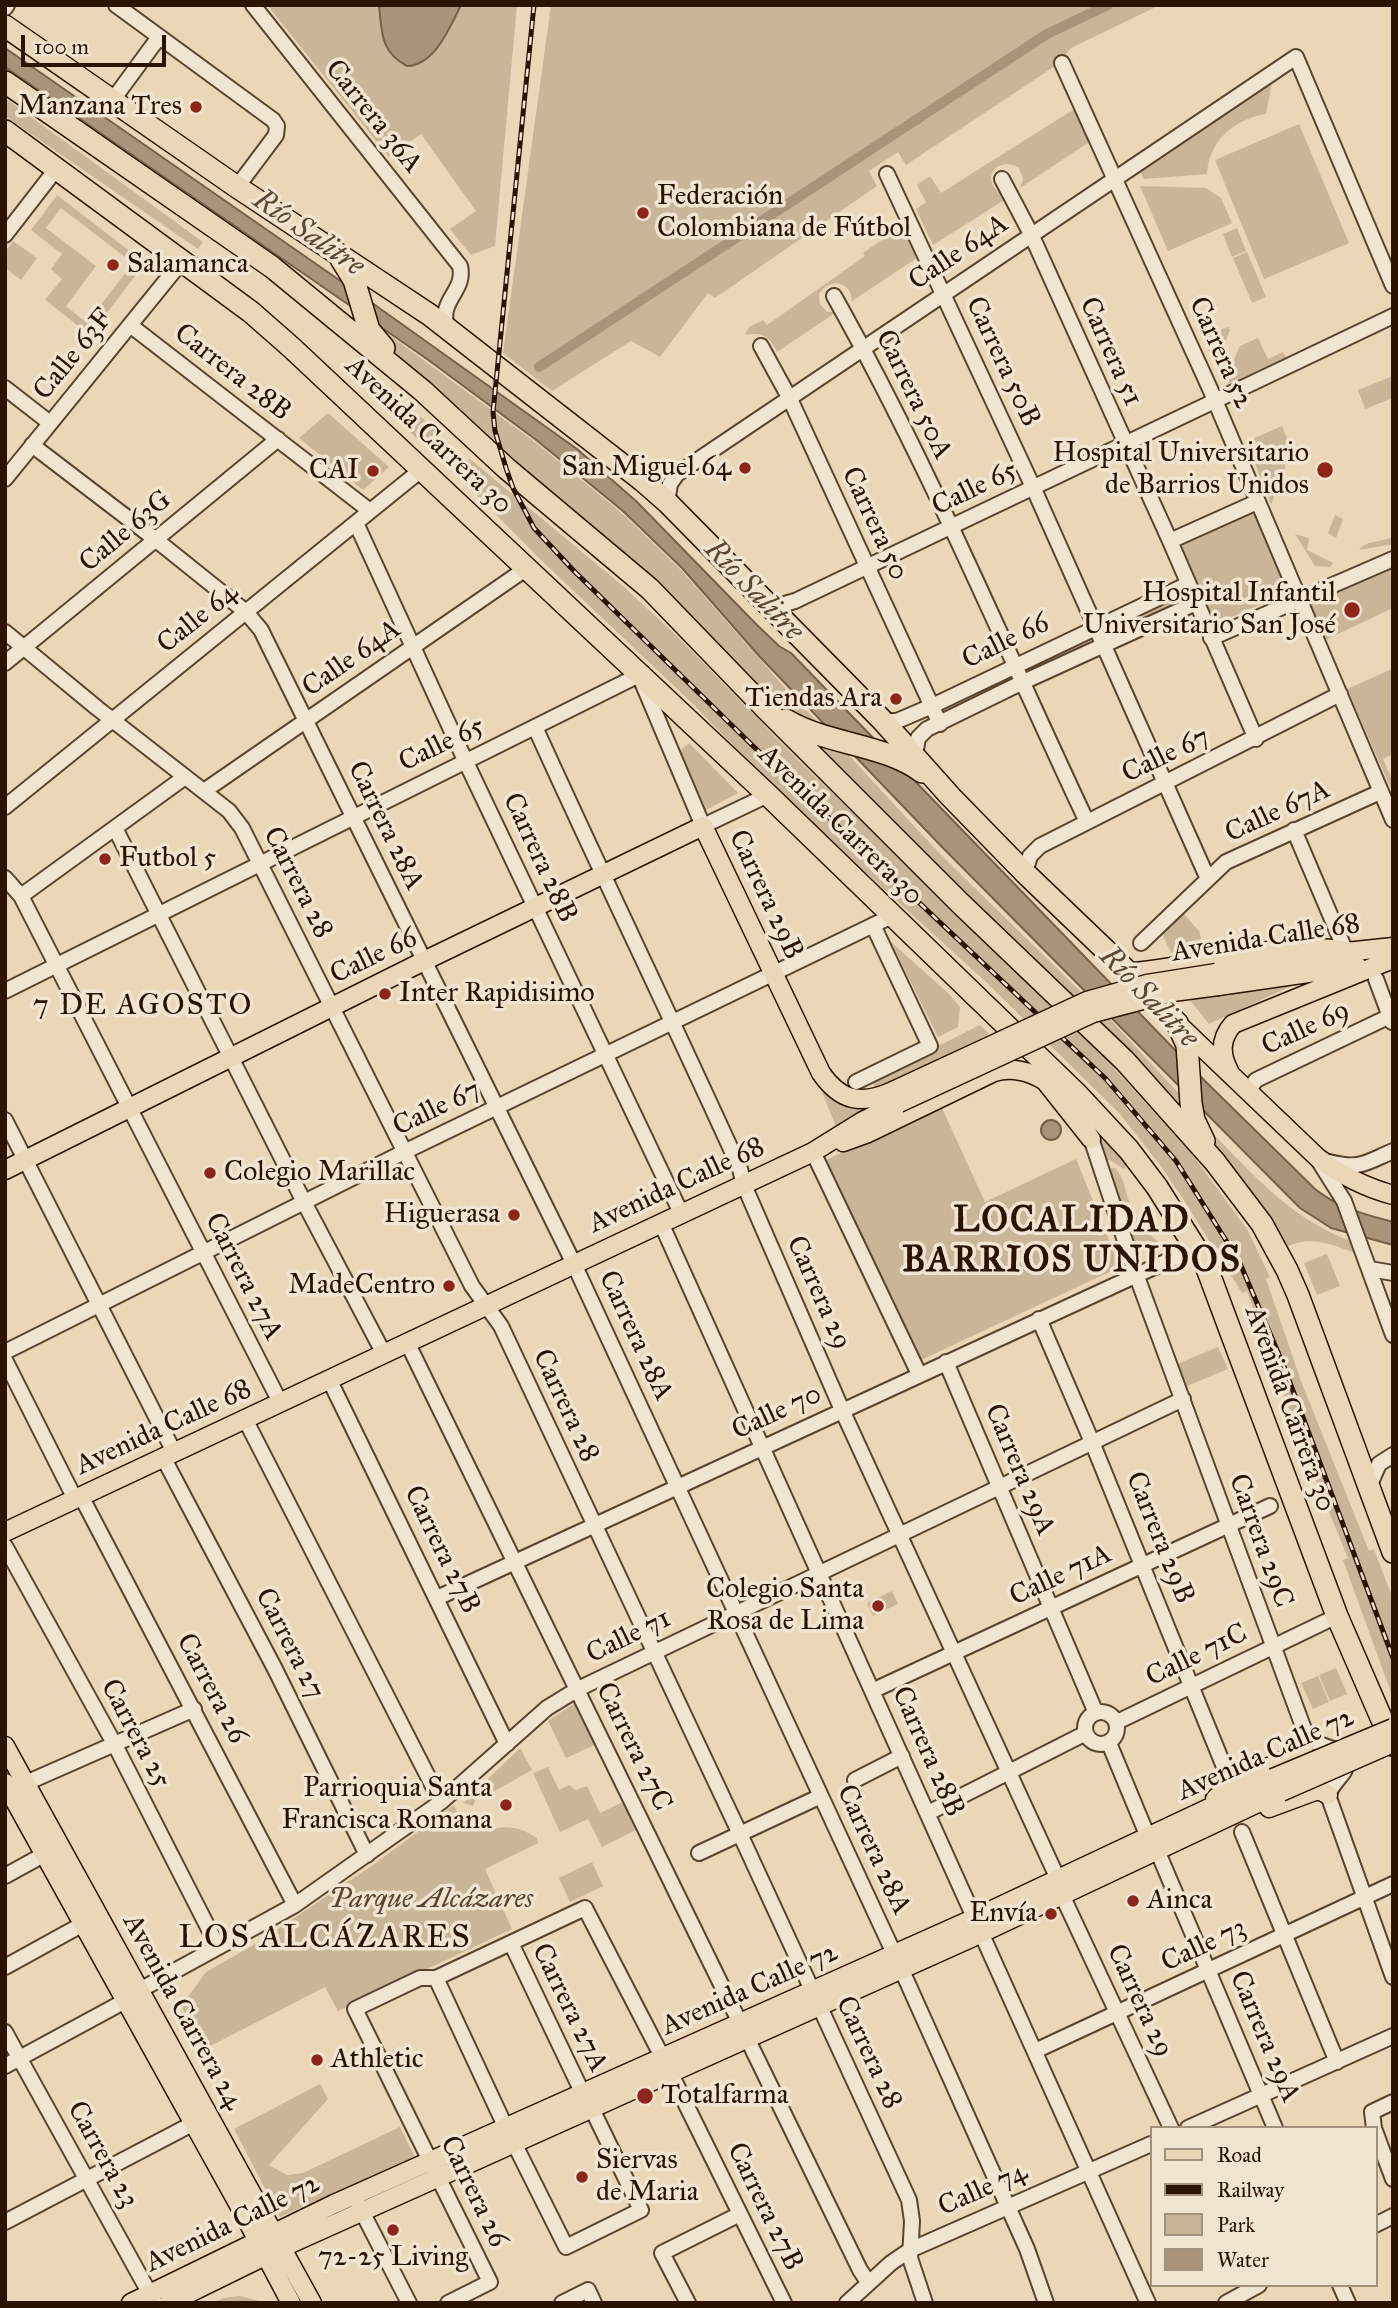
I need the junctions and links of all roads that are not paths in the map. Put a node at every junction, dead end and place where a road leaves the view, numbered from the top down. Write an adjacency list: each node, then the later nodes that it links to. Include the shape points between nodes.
1 (116, 5): 4 (street)
2 (253, 5): 21 (street, Carrera 36A, via 456,259 461,280)
3 (5, 26): 7 (highway)
4 (159, 37): 7 (street); 13 (street, via 277,126 276,135)
5 (1062, 62): 11 (street, Carrera 52)
6 (5, 82): 29 (highway, Avenida Carrera 30, via 272,267)
7 (112, 101): 13 (highway)
8 (5, 131): 9 (highway, Avenida Carrera 30)
9 (57, 168): 15 (street); 17 (highway, Avenida Carrera 30)
10 (887, 174): 19 (street, Carrera 50B)
11 (1116, 176): 14 (street, Calle 64A); 18 (street, Calle 64A, via 1296,57); 31 (street, Carrera 52)
12 (1002, 179): 14 (street, Carrera 51)
13 (237, 187): 16 (highway)
14 (1031, 234): 19 (street, Calle 64A); 34 (street, Carrera 51)
15 (5, 235)
16 (335, 251): 22 (highway); 29 (highway, via 354,280 373,336)
17 (182, 261): 24 (street, Calle 63F); 36 (highway, Avenida Carrera 30, via 272,330)
18 (1392, 284)
19 (944, 294): 27 (street, Calle 64A); 38 (street, Carrera 50B)
20 (834, 296): 27 (street, Carrera 50A)
21 (447, 301): 22 (street); 25 (street)
22 (420, 308): 25 (highway)
23 (1393, 316): 31 (street, Calle 65)
24 (130, 325): 32 (street, Calle 63F); 33 (street, Carrera 28B)
25 (447, 328): 39 (highway)
26 (761, 346): 30 (street, Carrera 50)
27 (864, 348): 30 (street, Calle 64A); 43 (street, Carrera 50A)
28 (5, 388): 32 (street)
29 (423, 391): 66 (highway, Avenida Carrera 30, via 650,589)
30 (790, 399): 39 (street, Calle 64A, via 677,474); 47 (street, Carrera 50)
31 (1215, 400): 34 (street, Calle 65); 40 (street, Carrera 52)
32 (50, 423): 35 (street, Calle 63F)
33 (278, 439): 41 (street, Carrera 28B); 44 (street, Calle 63G)
34 (1125, 444): 38 (street, Calle 65); 45 (street, Carrera 51)
35 (32, 445): 37 (street, Calle 63F); 44 (street, Carrera 28A)
36 (421, 470): 41 (street, Calle 64); 48 (highway, Avenida Carrera 30)
37 (5, 479)
38 (1033, 487): 43 (street, Calle 65); 54 (street, Carrera 50B)
39 (667, 502): 51 (highway)
40 (1257, 502): 45 (street); 50 (street, Carrera 52)
41 (370, 511): 42 (street, Calle 64)
42 (356, 523): 53 (street, Calle 64); 58 (street, Carrera 28B)
43 (951, 528): 47 (street, Calle 65); 61 (street, Carrera 50A)
44 (155, 538): 53 (street, Carrera 28A); 59 (street, Calle 63G)
45 (1170, 541): 49 (street, Carrera 51)
46 (1393, 559): 50 (street)
47 (867, 567): 51 (street, Calle 65, via 788,603); 65 (street, Carrera 50)
48 (527, 568): 58 (street, Calle 64A); 62 (highway, Avenida Carrera 30)
49 (1188, 584): 52 (street, Carrera 51); 54 (street, Calle 66)
50 (1300, 600): 56 (street); 64 (street, Carrera 52)
51 (765, 603): 69 (highway)
52 (1196, 603): 56 (street, Carrera 51); 57 (street, Calle 66)
53 (246, 612): 67 (street, Calle 64); 68 (street, Carrera 28A, via 261,630)
54 (1096, 628): 57 (street, Carrera 50B); 61 (street, Calle 66)
55 (5, 632): 59 (street, Carrera 28)
56 (1211, 638): 72 (street, Carrera 51)
57 (1104, 646): 63 (street, Calle 66); 76 (street, Carrera 50B)
58 (412, 647): 68 (street, Calle 64A); 74 (street, Carrera 28B)
59 (24, 648): 60 (street, Calle 63G); 67 (street, Carrera 28)
60 (5, 663)
61 (1014, 668): 63 (street, Carrera 50A); 65 (street, Calle 66)
62 (639, 675): 71 (street, Calle 65); 79 (highway, Avenida Carrera 30); 84 (street, Carrera 29B)
63 (1021, 683): 70 (street, Calle 66); 83 (street, Carrera 50A)
64 (1340, 694): 72 (street, Calle 67); 78 (street, Carrera 52)
65 (932, 706): 69 (street, Calle 66, via 897,721); 70 (street, Carrera 50)
66 (765, 708): 73 (highway, via 810,733); 126 (highway, Avenida Carrera 30, via 961,904 1107,1041)
67 (113, 720): 75 (street, Carrera 28); 80 (street, Calle 64)
68 (305, 721): 77 (street, Calle 64A); 81 (street, Carrera 28A)
69 (883, 721): 73 (highway)
70 (940, 724): 73 (street, Calle 66, via 920,735)
71 (535, 727): 74 (street, Calle 65); 89 (street, Carrera 29)
72 (1256, 739): 76 (street, Calle 67)
73 (906, 756): 88 (highway, Avenida Carrera 30)
74 (465, 760): 81 (street, Calle 65); 93 (street, Carrera 28B)
75 (185, 777): 77 (street, Carrera 28); 85 (street)
76 (1167, 784): 83 (street, Calle 67); 91 (street, Carrera 50B)
77 (204, 791): 87 (street, Carrera 28, via 236,818)
78 (1380, 792): 82 (street, Carrera 52); 86 (street, Calle 67A)
79 (768, 795): 84 (street, Calle 66); 95 (highway, Avenida Carrera 30)
80 (5, 807)
81 (353, 816): 87 (street, Calle 65); 99 (street, Carrera 28A)
82 (1393, 820)
83 (1087, 822): 88 (street, Calle 67, via 1034,850)
84 (704, 827): 89 (main road, Calle 66); 101 (main road, Carrera 29B)
85 (116, 828): 92 (street); 94 (street)
86 (1294, 830): 91 (street, Calle 67A, via 1226,862); 97 (street)
87 (260, 863): 94 (street, Calle 65); 106 (street, Carrera 28)
88 (1025, 873): 102 (highway, Avenida Carrera 30)
89 (602, 876): 93 (main road, Calle 66); 108 (street, Carrera 29)
90 (5, 878): 92 (street, Carrera 27A)
91 (1208, 879): 96 (street, Calle 67A)
92 (21, 896): 100 (street, Carrera 27A)
93 (536, 908): 99 (main road, Calle 66); 110 (street, Carrera 28B)
94 (160, 914): 100 (street, Calle 65); 111 (street)
95 (883, 921): 101 (street, Calle 67); 113 (street, via 930,1046); 115 (highway, Avenida Carrera 30)
96 (1141, 943)
97 (1346, 952): 98 (main road, Avenida Calle 68); 102 (highway, via 1312,948); 103 (main road, Avenida Calle 68)
98 (1391, 956): 103 (main road, Avenida Calle 68); 112 (main road, via 1234,1024 1222,1050)
99 (424, 961): 106 (main road, Calle 66); 118 (street, Carrera 28A)
100 (57, 965): 105 (street, Calle 65); 117 (street, Carrera 27A)
101 (774, 974): 108 (street, Calle 67); 116 (main road, Carrera 29B, via 828,1084 857,1100)
102 (1130, 974): 109 (highway, Avenida Carrera 30)
103 (1217, 979): 116 (main road, Avenida Calle 68, bridge, via 1093,1013)
104 (1376, 979): 107 (street)
105 (5, 991)
106 (331, 1007): 111 (main road, Calle 66); 122 (street, Carrera 28)
107 (1391, 1020): 114 (street, Calle 69, via 1256,1080)
108 (673, 1022): 110 (street, Calle 67); 128 (street, Carrera 29)
109 (1177, 1023): 112 (main road, Avenida Carrera 30); 126 (highway, Avenida Carrera 30, via 1189,1053 1197,1128)
110 (606, 1055): 118 (street, Calle 67); 131 (street, Carrera 28B)
111 (232, 1057): 117 (main road, Calle 66); 130 (street)
112 (1232, 1077): 114 (main road, Avenida Carrera 30)
113 (856, 1082)
114 (1247, 1091): 124 (main road, Avenida Carrera 30)
115 (1076, 1093): 120 (street, Carrera 29C); 175 (highway, Avenida Carrera 30, via 1129,1150 1205,1263)
116 (890, 1097): 123 (main road, Avenida Calle 68, via 863,1121)
117 (129, 1108): 125 (main road, Calle 66); 133 (street, Carrera 27A)
118 (496, 1108): 122 (street, Calle 67); 135 (street, Carrera 28A)
119 (5, 1120): 125 (street, Carrera 27)
120 (1091, 1139): 123 (main road, via 1045,1081 1028,1073 1001,1070 868,1133); 138 (street, Carrera 29C)
121 (1393, 1151): 124 (street, via 1353,1167)
122 (404, 1152): 130 (street, Calle 67); 140 (street, Carrera 28)
123 (813, 1152): 128 (main road, Avenida Calle 68); 148 (street)
124 (1318, 1158): 129 (main road, Avenida Carrera 30, via 1354,1182); 136 (street, via 1344,1201)
125 (25, 1160): 127 (main road, Calle 66); 139 (street, Carrera 27)
126 (1214, 1162): 160 (highway, Avenida Carrera 30, via 1262,1224 1287,1270)
127 (5, 1170)
128 (744, 1185): 131 (main road, Avenida Calle 68); 152 (street, Carrera 29)
129 (1393, 1195)
130 (304, 1202): 133 (street, Calle 67); 145 (street)
131 (681, 1213): 132 (main road, Avenida Calle 68)
132 (661, 1223): 135 (main road, Avenida Calle 68); 155 (street, Carrera 28B)
133 (202, 1253): 139 (street, Calle 67); 151 (street, Carrera 27A)
134 (1176, 1257): 138 (street, Calle 70)
135 (574, 1264): 140 (main road, Avenida Calle 68); 158 (street, Carrera 28A)
136 (1370, 1269): 137 (street); 142 (street)
137 (1393, 1273)
138 (1136, 1274): 141 (street, Calle 70); 150 (street, Carrera 29C)
139 (99, 1305): 144 (street, Calle 67); 156 (street, Carrera 27)
140 (486, 1305): 143 (main road, Avenida Calle 68); 163 (street, Carrera 28)
141 (1039, 1319): 147 (street, Calle 70); 154 (street, Carrera 29B)
142 (1393, 1335)
143 (407, 1342): 145 (main road, Avenida Calle 68); 169 (street, Carrera 27C)
144 (5, 1352)
145 (384, 1354): 149 (main road, Avenida Calle 68)
146 (5, 1360): 161 (street, Carrera 26)
147 (946, 1362): 148 (street, Calle 70); 159 (street, Carrera 29A)
148 (919, 1374): 152 (street, Calle 70)
149 (329, 1379): 151 (main road, Avenida Calle 68); 172 (street, Carrera 27B)
150 (1183, 1399): 154 (street, Calle 71); 164 (street, Carrera 29C)
151 (280, 1402): 153 (main road, Avenida Calle 68)
152 (842, 1410): 155 (street, Calle 70); 166 (street, Carrera 29)
153 (246, 1419): 156 (main road, Avenida Calle 68); 202 (street)
154 (1092, 1442): 159 (street, Calle 71); 170 (street, Carrera 29B)
155 (762, 1447): 158 (street, Calle 70); 171 (street, Carrera 28B)
156 (169, 1455): 161 (main road, Avenida Calle 68); 211 (street, Carrera 27)
157 (1393, 1455): 160 (street, via 1379,1464)
158 (678, 1486): 163 (street, Calle 70); 174 (street, Carrera 28A)
159 (999, 1487): 166 (street, Calle 71); 173 (street, Carrera 29A)
160 (1369, 1487): 168 (highway, Avenida Carrera 30)
161 (78, 1497): 165 (main road, Avenida Calle 68); 182 (street, Carrera 26)
162 (1270, 1506): 164 (street, Calle 71A)
163 (594, 1525): 169 (street, Calle 70); 177 (street, Carrera 28)
164 (1228, 1525): 170 (street, Calle 71A); 176 (street, Carrera 29C)
165 (5, 1532)
166 (900, 1535): 171 (street, Calle 71); 178 (street, Carrera 29)
167 (5, 1546): 191 (street, Carrera 25)
168 (1393, 1552)
169 (514, 1562): 172 (street, Calle 70); 180 (street, Carrera 27C)
170 (1142, 1566): 173 (street, Calle 71A); 179 (street, Carrera 29B)
171 (820, 1573): 174 (street, Calle 71); 181 (street, Carrera 28B)
172 (438, 1598): 189 (street, Carrera 27B)
173 (1051, 1608): 178 (street, Calle 71A); 183 (street, Carrera 29A)
174 (736, 1613): 177 (street, Calle 71); 201 (street, Carrera 28A)
175 (1337, 1616): 176 (street, Calle 71C); 190 (highway, Avenida Carrera 30)
176 (1272, 1647): 179 (street, Calle 71C); 187 (street, Carrera 29C)
177 (654, 1653): 180 (street, Calle 71); 207 (street, Carrera 28)
178 (954, 1653): 181 (street, Calle 71A); 194 (street, Carrera 29)
179 (1191, 1686): 184 (street, Calle 71C); 195 (street, Carrera 29B)
180 (578, 1689): 189 (street, Calle 71, via 547,1708); 231 (street, Carrera 27C)
181 (873, 1691): 193 (street, Carrera 28B)
182 (194, 1709): 191 (street); 216 (street, Carrera 26)
183 (1096, 1713): 184 (street, via 1108,1713); 186 (street, via 1086,1721)
184 (1117, 1722): 188 (street, via 1117,1734)
185 (1393, 1728): 199 (main road, Avenida Calle 72, bridge)
186 (1086, 1733): 188 (street, via 1095,1744); 194 (street)
187 (1308, 1740): 200 (street, via 1341,1752 1348,1760); 203 (main road, via 1300,1753 1231,1784)
188 (1109, 1743): 208 (street, Carrera 29A)
189 (507, 1744): 202 (street, Calle 71)
190 (1393, 1744): 199 (main road, Avenida Calle 72, bridge)
191 (115, 1745): 198 (street); 221 (street, Carrera 25)
192 (5, 1746): 198 (main road, Avenida Carrera 24)
193 (902, 1756): 196 (street); 204 (street, Carrera 28B)
194 (1010, 1773): 204 (street); 214 (street, Carrera 29)
195 (1229, 1779)
196 (855, 1780)
197 (5, 1783): 210 (main road, Avenida Carrera 24)
198 (26, 1783): 227 (main road, Avenida Carrera 24)
199 (1277, 1785): 203 (main road, Avenida Calle 72); 205 (main road, Avenida Calle 72)
200 (1328, 1795): 205 (main road, via 1315,1791 1254,1814); 215 (street)
201 (821, 1796): 207 (street); 222 (street, Carrera 28A)
202 (440, 1802): 211 (street, Calle 71)
203 (1202, 1811): 208 (main road, Avenida Calle 72)
204 (928, 1813): 218 (street, Carrera 28B)
205 (1221, 1820): 208 (main road, Avenida Calle 72)
206 (1242, 1832): 219 (street)
207 (740, 1834): 209 (street); 228 (street, Carrera 28)
208 (1153, 1843): 214 (main road, Avenida Calle 72); 224 (street, Carrera 29A)
209 (699, 1853)
210 (45, 1854): 212 (street); 217 (main road, Avenida Carrera 24)
211 (367, 1855): 216 (street, Calle 71)
212 (5, 1876)
213 (1393, 1884): 215 (street, Calle 73)
214 (1060, 1887): 218 (main road, Avenida Calle 72); 229 (street, Carrera 29)
215 (1364, 1896): 219 (street, Calle 73); 225 (street)
216 (295, 1905): 221 (street, Calle 71)
217 (83, 1924): 223 (street); 227 (main road, Avenida Carrera 24)
218 (978, 1926): 222 (main road, Avenida Calle 72); 233 (street, Carrera 28B)
219 (1285, 1936): 224 (street, Calle 73); 235 (street)
220 (511, 1943): 226 (street); 236 (street, Carrera 27B, via 585,1908); 238 (street, Carrera 27A)
221 (218, 1947): 227 (street, Calle 71)
222 (898, 1962): 228 (main road, Avenida Calle 72); 253 (street, Carrera 28A)
223 (5, 1967)
224 (1209, 1971): 229 (street, Calle 73); 237 (street, Carrera 29A)
225 (1393, 1977)
226 (436, 1979): 246 (street); 248 (street, Carrera 26, via 420,1978 355,2009)
227 (133, 1995): 234 (street, Calle 71); 240 (main road, Avenida Carrera 24); 258 (main road, Avenida Carrera 24)
228 (816, 1999): 231 (main road, Avenida Calle 72); 259 (street, Carrera 28, via 909,2200)
229 (1118, 2013): 233 (street, Calle 73); 241 (street, Carrera 29)
230 (5, 2032): 234 (street, Carrera 23)
231 (744, 2032): 236 (main road, Avenida Calle 72); 260 (street, Carrera 27C)
232 (1393, 2036): 235 (street)
233 (1035, 2051): 249 (street, Carrera 28B)
234 (12, 2062): 250 (street, Carrera 23)
235 (1336, 2062): 237 (street)
236 (667, 2066): 238 (main road, Avenida Calle 72); 254 (street, Carrera 27B)
237 (1262, 2095): 242 (street); 243 (street, Carrera 29A)
238 (588, 2101): 246 (main road, Avenida Calle 72); 246 (street, Carrera 27A, via 641,2210 566,2247)
239 (1393, 2102): 244 (street, via 1372,2112)
240 (194, 2123): 250 (street); 258 (main road, Avenida Carrera 24)
241 (1170, 2126)
242 (1192, 2126)
243 (1274, 2126)
244 (1374, 2126)
245 (1377, 2135): 251 (street)
246 (510, 2136): 248 (main road, Avenida Calle 72)
247 (1150, 2144): 249 (street, Calle 74)
248 (434, 2169): 252 (main road, Avenida Calle 72); 271 (street, Carrera 26, via 490,2283)
249 (1089, 2170): 253 (street, Calle 74); 277 (street, Carrera 28B)
250 (87, 2179): 256 (street); 264 (street, Carrera 23)
251 (1393, 2179)
252 (358, 2203): 258 (main road, Avenida Calle 72); 270 (street)
253 (1008, 2205): 259 (street, Calle 74); 265 (street, Carrera 28A)
254 (740, 2214): 273 (street, via 662,2253); 274 (street, Carrera 27B)
255 (1393, 2216): 257 (street)
256 (5, 2222)
257 (1377, 2224)
258 (270, 2244): 264 (main road, Avenida Calle 72); 267 (main road, Avenida Calle 72); 268 (main road, Avenida Carrera 24); 269 (main road, Avenida Carrera 24)
259 (910, 2250): 260 (street, Calle 74); 276 (street, Carrera 28, via 911,2267)
260 (868, 2282): 275 (street, Calle 74)
261 (1341, 2287): 279 (street)
262 (1243, 2294): 278 (street)
263 (591, 2297): 272 (street)
264 (153, 2298): 266 (main road, Avenida Calle 72)
265 (1044, 2302)
266 (131, 2303)
267 (169, 2303)
268 (291, 2303)
269 (312, 2303)
270 (409, 2303)
271 (448, 2303)
272 (562, 2303)
273 (688, 2303)
274 (784, 2303)
275 (847, 2303)
276 (925, 2303)
277 (1148, 2303)
278 (1226, 2303)
279 (1348, 2303)

